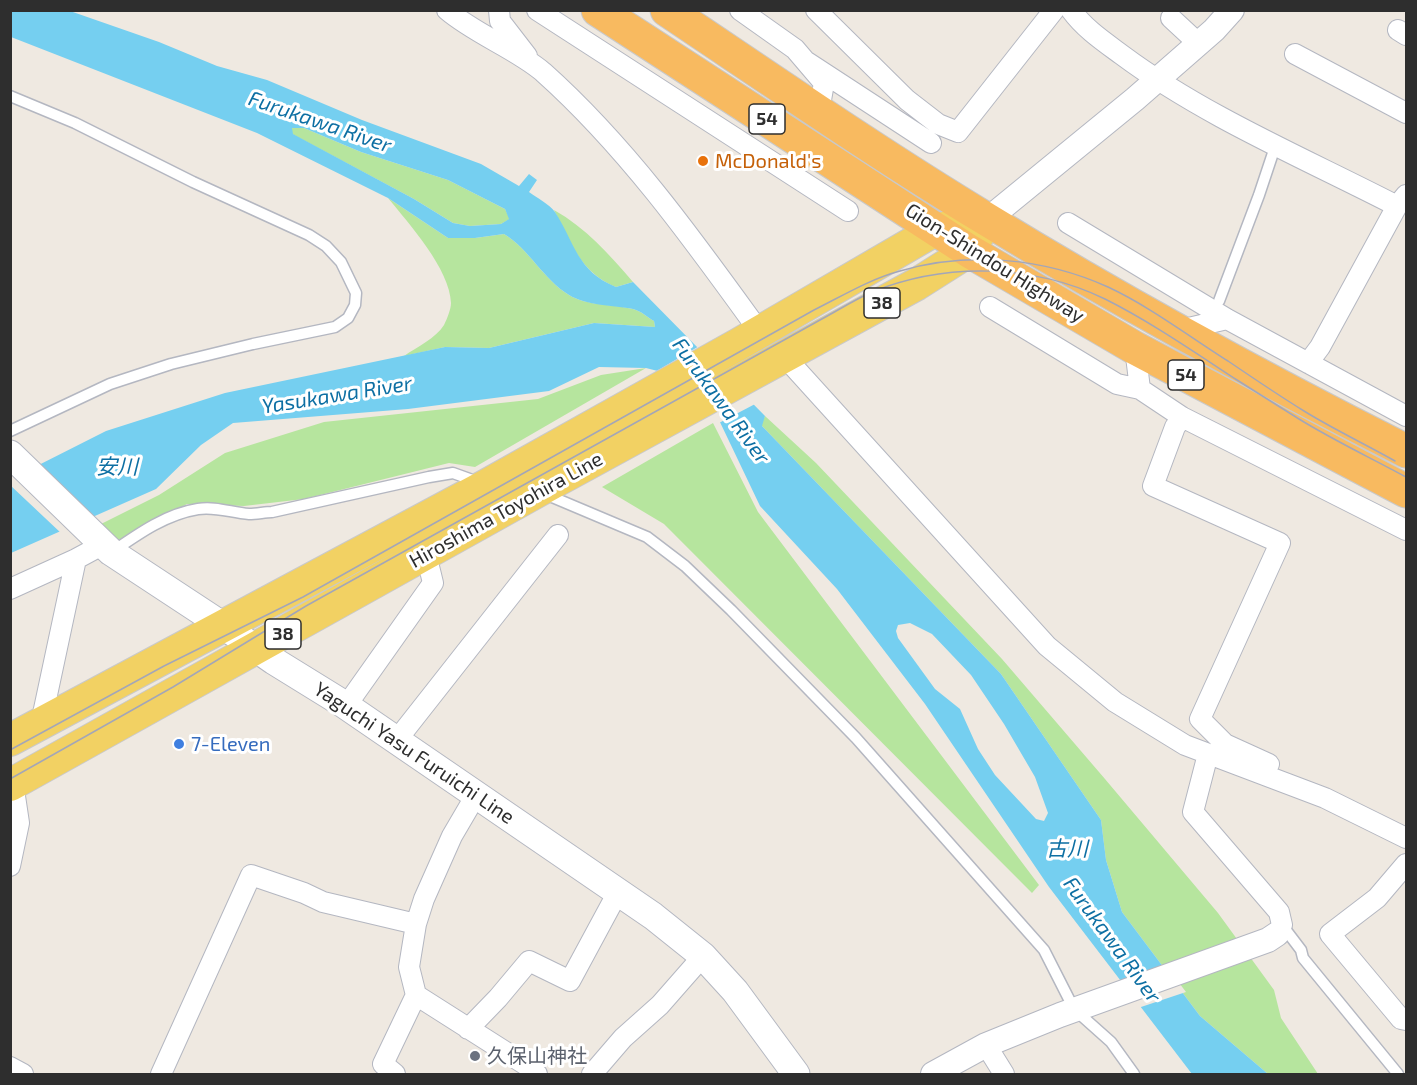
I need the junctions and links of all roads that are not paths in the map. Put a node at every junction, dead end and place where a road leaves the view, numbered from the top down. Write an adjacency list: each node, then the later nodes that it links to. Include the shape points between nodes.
1 (447, 10): 15 (street)
2 (499, 10): 15 (street, via 500,21)
3 (537, 10): 23 (street)
4 (598, 10): 20 (highway, Gion-Shindou Highway / 54)
5 (667, 10): 18 (highway, Gion-Shindou Highway / 54)
6 (740, 10): 14 (street)
7 (816, 10): 8 (street, via 907,100 938,124 958,132)
8 (1054, 10)
9 (1071, 10): 16 (street, via 1082,25)
10 (1222, 14): 12 (street)
11 (1171, 18): 12 (street)
12 (1199, 44): 16 (street)
13 (1295, 54): 19 (street)
14 (807, 62): 18 (street, via 824,83); 21 (street)
15 (538, 69): 33 (street, via 596,125 658,196)
16 (1156, 81): 22 (street); 26 (street)
17 (10, 96): 42 (lane, via 309,235 341,262 356,293 348,318 335,327 171,364 110,384)
18 (819, 111): 26 (highway, Gion-Shindou Highway / 54)
19 (1407, 113)
20 (784, 130): 23 (street); 28 (highway, Gion-Shindou Highway / 54)
21 (931, 142)
22 (1276, 144): 24 (street); 31 (lane)
23 (764, 156): 25 (street)
24 (1402, 201): 36 (street)
25 (848, 212)
26 (987, 220): 28 (main road, 38); 29 (main road, Hiroshima Toyohira Line / 38); 32 (highway, Gion-Shindou Highway / 54)
27 (1068, 223): 31 (street)
28 (935, 230): 29 (highway, Gion-Shindou Highway / 54); 33 (main road, Hiroshima Toyohira Line / 38)
29 (969, 251): 34 (highway, Gion-Shindou Highway / 54); 35 (main road, Hiroshima Toyohira Line / 38, via 917,284)
30 (990, 307): 37 (street, via 1117,384)
31 (1223, 310): 32 (street); 36 (street)
32 (1176, 331): 41 (highway, Gion-Shindou Highway / 54)
33 (749, 338): 44 (main road, Hiroshima Toyohira Line / 38)
34 (1135, 348): 37 (street); 43 (highway, Gion-Shindou Highway / 54)
35 (773, 362): 46 (main road, Hiroshima Toyohira Line / 38); 60 (street, via 1047,646 1115,702 1185,746)
36 (1308, 363): 38 (street)
37 (1140, 389): 40 (street)
38 (1382, 403): 39 (street); 41 (street)
39 (1407, 416)
40 (1182, 417): 45 (street); 61 (street, via 1153,486 1280,543 1200,719 1224,744 1271,765)
41 (1395, 446)
42 (11, 447): 50 (main road, Yaguchi Yasu Furuichi Line)
43 (1368, 471): 45 (street); 47 (highway, Gion-Shindou Highway / 54)
44 (495, 480): 50 (lane, via 453,474 429,477 272,512 199,509); 54 (main road, Hiroshima Toyohira Line / 38)
45 (1318, 485): 48 (street)
46 (547, 487): 51 (main road, Hiroshima Toyohira Line / 38); 72 (lane, via 565,501 647,537 685,566 856,738 1044,950)
47 (1407, 491)
48 (1407, 530)
49 (558, 535): 59 (street)
50 (102, 545): 52 (street); 54 (main road, Yaguchi Yasu Furuichi Line)
51 (426, 555): 55 (main road, Hiroshima Toyohira Line / 38); 56 (street, via 433,583)
52 (76, 559): 53 (street); 57 (street)
53 (10, 589)
54 (225, 627): 55 (main road, Yaguchi Yasu Furuichi Line); 57 (main road, Hiroshima Toyohira Line / 38)
55 (257, 649): 56 (main road, Yaguchi Yasu Furuichi Line); 62 (main road, Hiroshima Toyohira Line / 38)
56 (346, 706): 59 (main road, Yaguchi Yasu Furuichi Line)
57 (41, 723): 58 (main road, Hiroshima Toyohira Line / 38)
58 (10, 740)
59 (396, 741): 63 (main road, Yaguchi Yasu Furuichi Line)
60 (1208, 754): 61 (street); 69 (street, via 1193,812 1279,912)
61 (1284, 783): 64 (street, via 1325,798)
62 (12, 784): 66 (street, via 19,823)
63 (476, 795): 67 (main road, Yaguchi Yasu Furuichi Line); 68 (street, via 452,836)
64 (1407, 838)
65 (1407, 864): 73 (street, via 1377,898 1330,933 1401,1019)
66 (10, 866)
67 (618, 892): 70 (main road, Yaguchi Yasu Furuichi Line); 74 (street, via 570,981 529,961)
68 (416, 924): 71 (street, via 409,967); 78 (street, via 323,902 251,875)
69 (1276, 933): 72 (street); 86 (lane, via 1301,950 1303,958)
70 (703, 956): 81 (street); 82 (main road, Yaguchi Yasu Furuichi Line)
71 (416, 995): 74 (street); 79 (street, via 383,1064)
72 (1080, 1008): 75 (street); 85 (lane)
73 (1407, 1020)
74 (468, 1029): 80 (street)
75 (986, 1045): 83 (street); 84 (street)
76 (10, 1067): 77 (street)
77 (23, 1074)
78 (161, 1074)
79 (395, 1074)
80 (537, 1074)
81 (592, 1074)
82 (796, 1074)
83 (933, 1074)
84 (1004, 1074)
85 (1134, 1074)
86 (1398, 1074)

